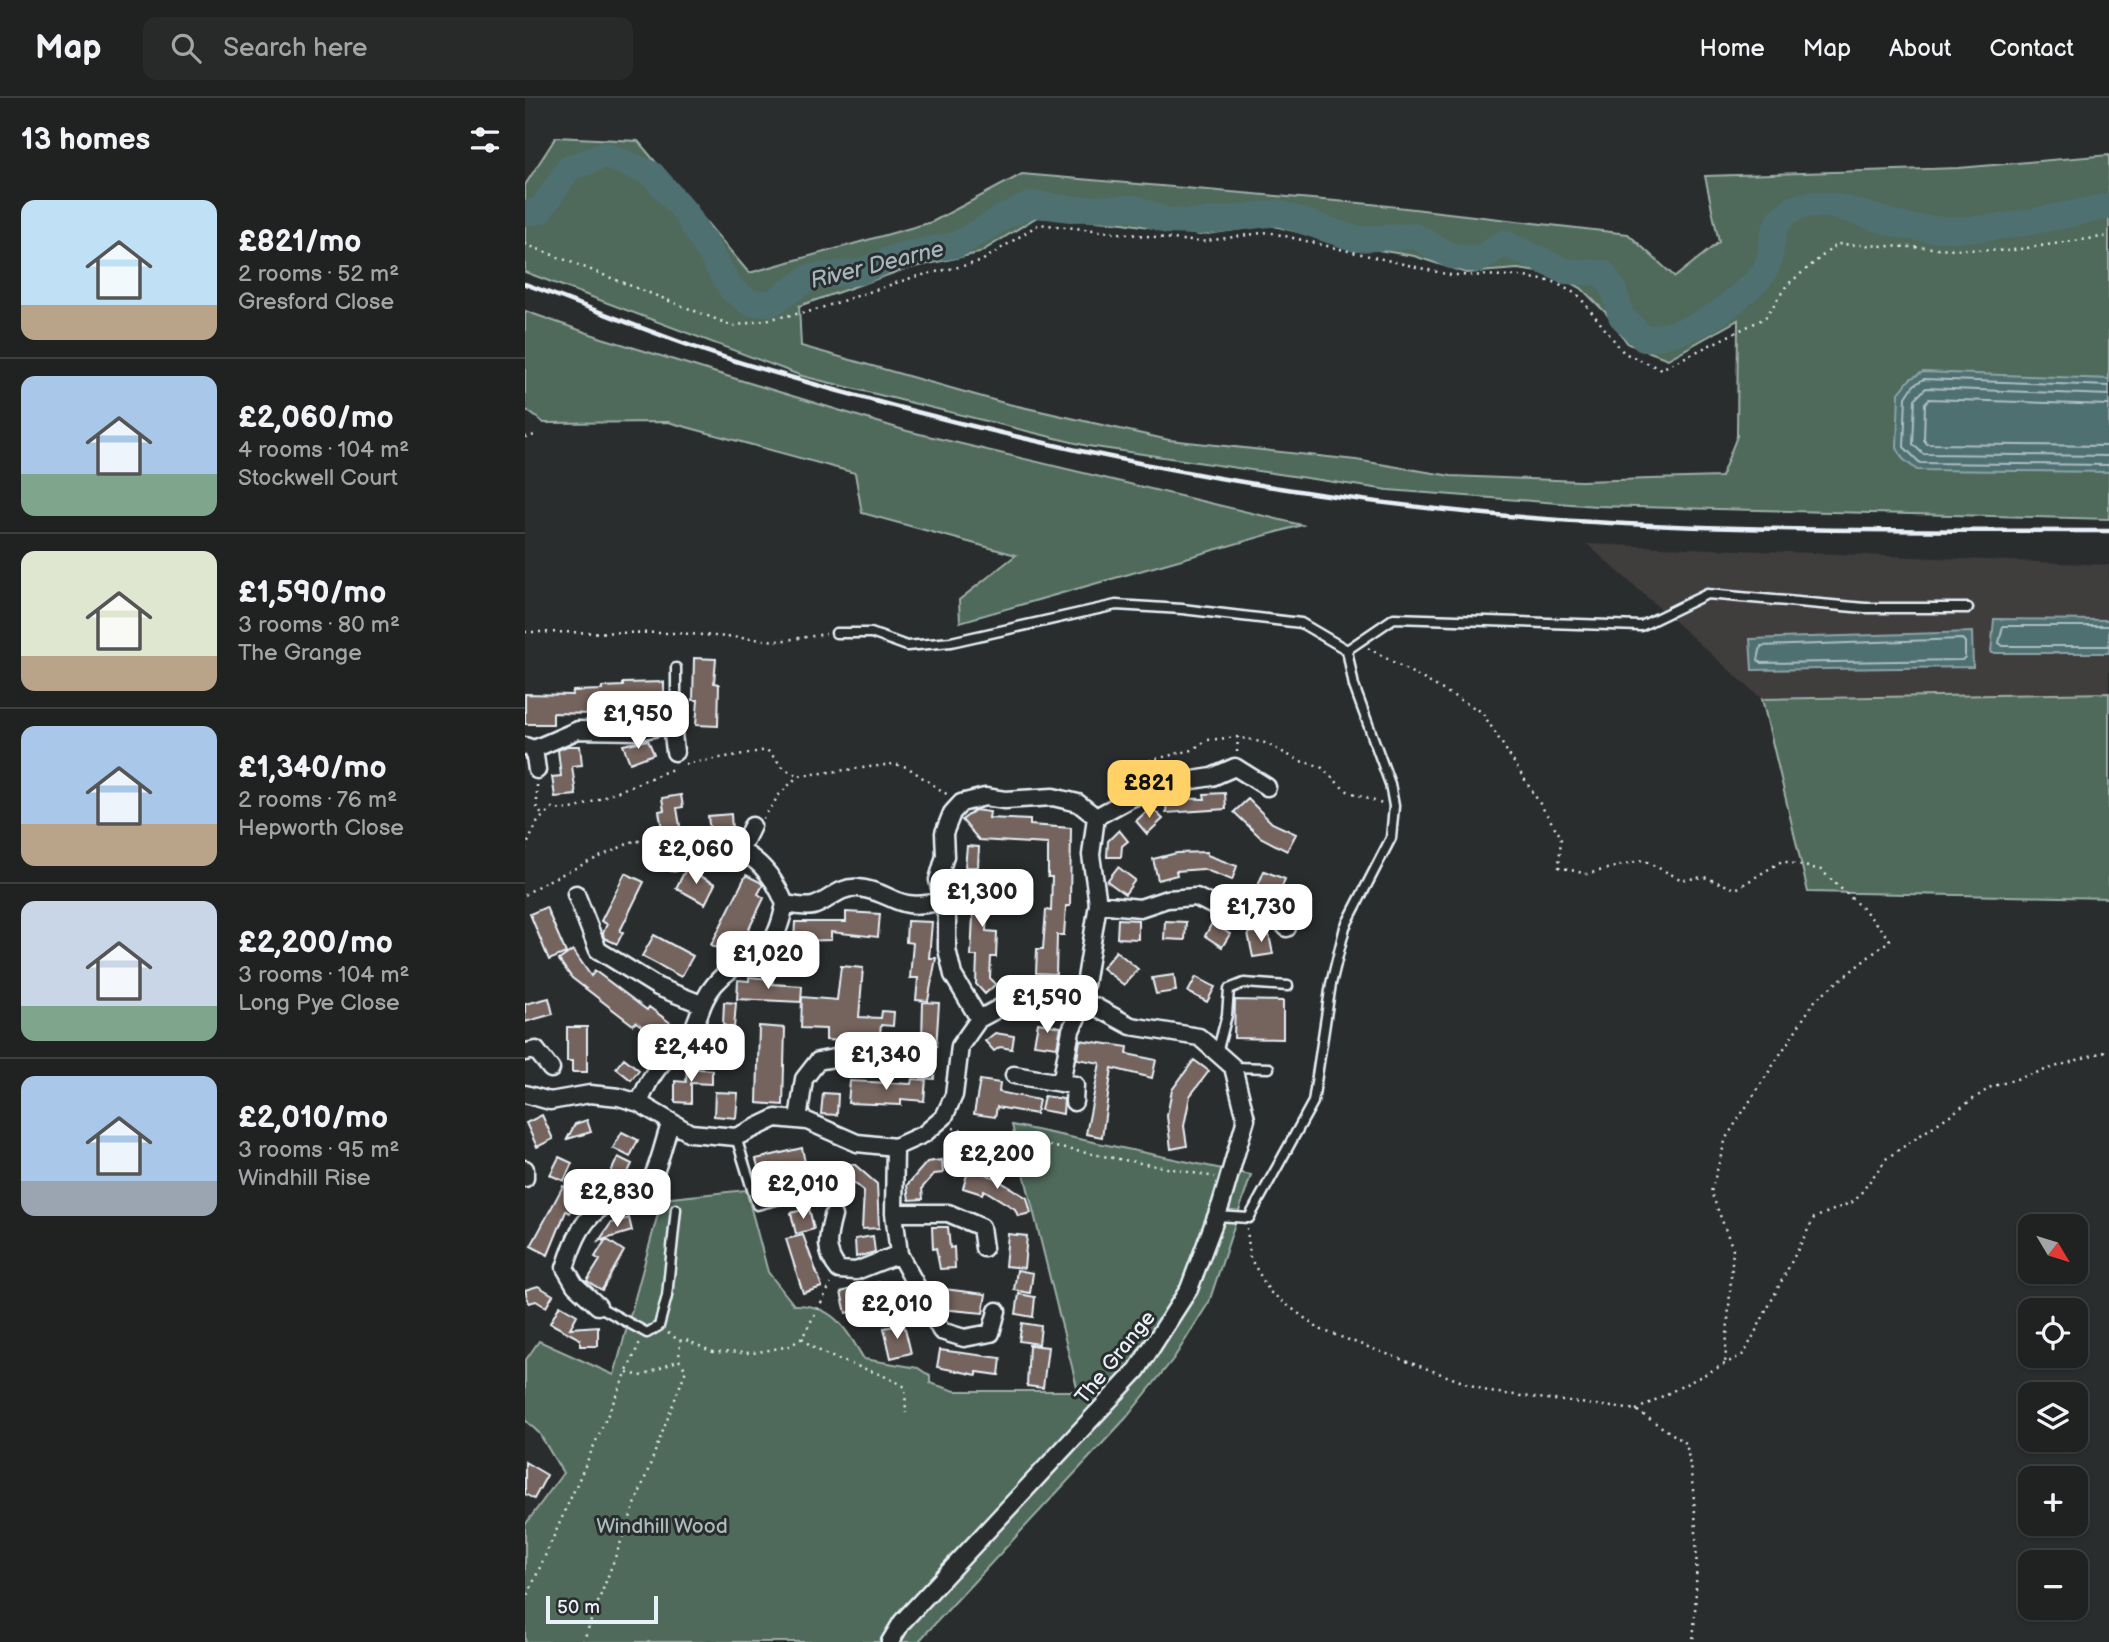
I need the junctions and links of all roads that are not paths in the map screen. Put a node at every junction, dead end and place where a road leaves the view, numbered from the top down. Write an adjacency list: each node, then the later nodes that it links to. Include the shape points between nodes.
1 (1968, 608): 3 (lane, via 1865,608 1707,594 1641,626 1394,618)
2 (836, 633): 3 (lane, via 871,633 907,646 951,642 1116,606 1182,608 1301,623)
3 (1347, 650): 47 (lane, via 1390,784 1394,806 1391,838 1345,927 1331,984 1313,1102 1249,1218)
4 (676, 668): 5 (lane)
5 (672, 724): 6 (street, via 629,732 578,730); 7 (street)
6 (529, 748): 8 (street)
7 (675, 752)
8 (537, 770)
9 (1267, 786): 10 (street, via 1235,767 1132,798)
10 (1096, 817): 15 (street, via 1078,803 1053,797 985,797 961,803 944,833 939,880); 17 (street, via 1091,855)
11 (752, 826): 13 (street)
12 (660, 851): 13 (street, via 674,862 694,848)
13 (740, 851): 16 (street, via 776,881)
14 (576, 894): 22 (street, via 598,950 658,987)
15 (942, 901): 16 (street, via 918,907 856,888 833,893 813,906); 25 (street, via 953,975)
16 (785, 904): 22 (street, via 768,951 715,983)
17 (1098, 904): 18 (street, via 1140,908 1167,899 1196,898 1244,921 1279,919); 19 (street)
18 (1287, 928)
19 (1085, 985): 21 (street, via 1071,988); 23 (street, via 1095,993)
20 (1288, 986): 27 (lane, via 1244,983 1229,989)
21 (1067, 997): 24 (street, via 1071,1009); 25 (street, via 1016,999)
22 (701, 1004): 36 (street, via 698,1024 649,1080)
23 (1094, 1006): 24 (street); 27 (street, via 1131,1026 1199,1037)
24 (1079, 1013): 33 (street, via 1071,1030)
25 (979, 1018): 40 (street, via 960,1046 954,1095 944,1117 924,1134)
26 (534, 1046): 31 (street)
27 (1217, 1053): 29 (street)
28 (889, 1059): 37 (street, via 845,1056 818,1061 804,1079)
29 (1233, 1067): 30 (lane); 47 (street, The Grange, via 1246,1119 1224,1175)
30 (1269, 1068)
31 (551, 1069)
32 (1014, 1075): 33 (street)
33 (1061, 1083): 35 (street, via 1075,1085)
34 (525, 1094): 36 (street, via 550,1101 590,1094)
35 (1074, 1102)
36 (639, 1103): 38 (street)
37 (798, 1120): 39 (street, via 776,1118); 40 (street, via 857,1143)
38 (671, 1122): 39 (street, via 690,1133); 50 (street, via 645,1189 596,1211 580,1230 570,1254 565,1268 575,1285)
39 (736, 1137): 43 (lane, via 757,1205)
40 (895, 1147): 45 (street)
41 (525, 1169): 42 (street)
42 (526, 1178)
43 (796, 1195)
44 (676, 1209): 50 (lane, via 667,1296 659,1326 644,1332)
45 (894, 1213): 48 (street, via 948,1213 981,1227); 49 (street)
46 (833, 1216): 49 (street, via 827,1238 829,1258 839,1270 856,1271)
47 (1217, 1216): 52 (street, The Grange, via 1189,1289 1137,1370 902,1622)
48 (984, 1248)
49 (899, 1254): 51 (street, via 941,1331 964,1338 991,1333)
50 (598, 1306)
51 (997, 1311)
52 (890, 1642)

